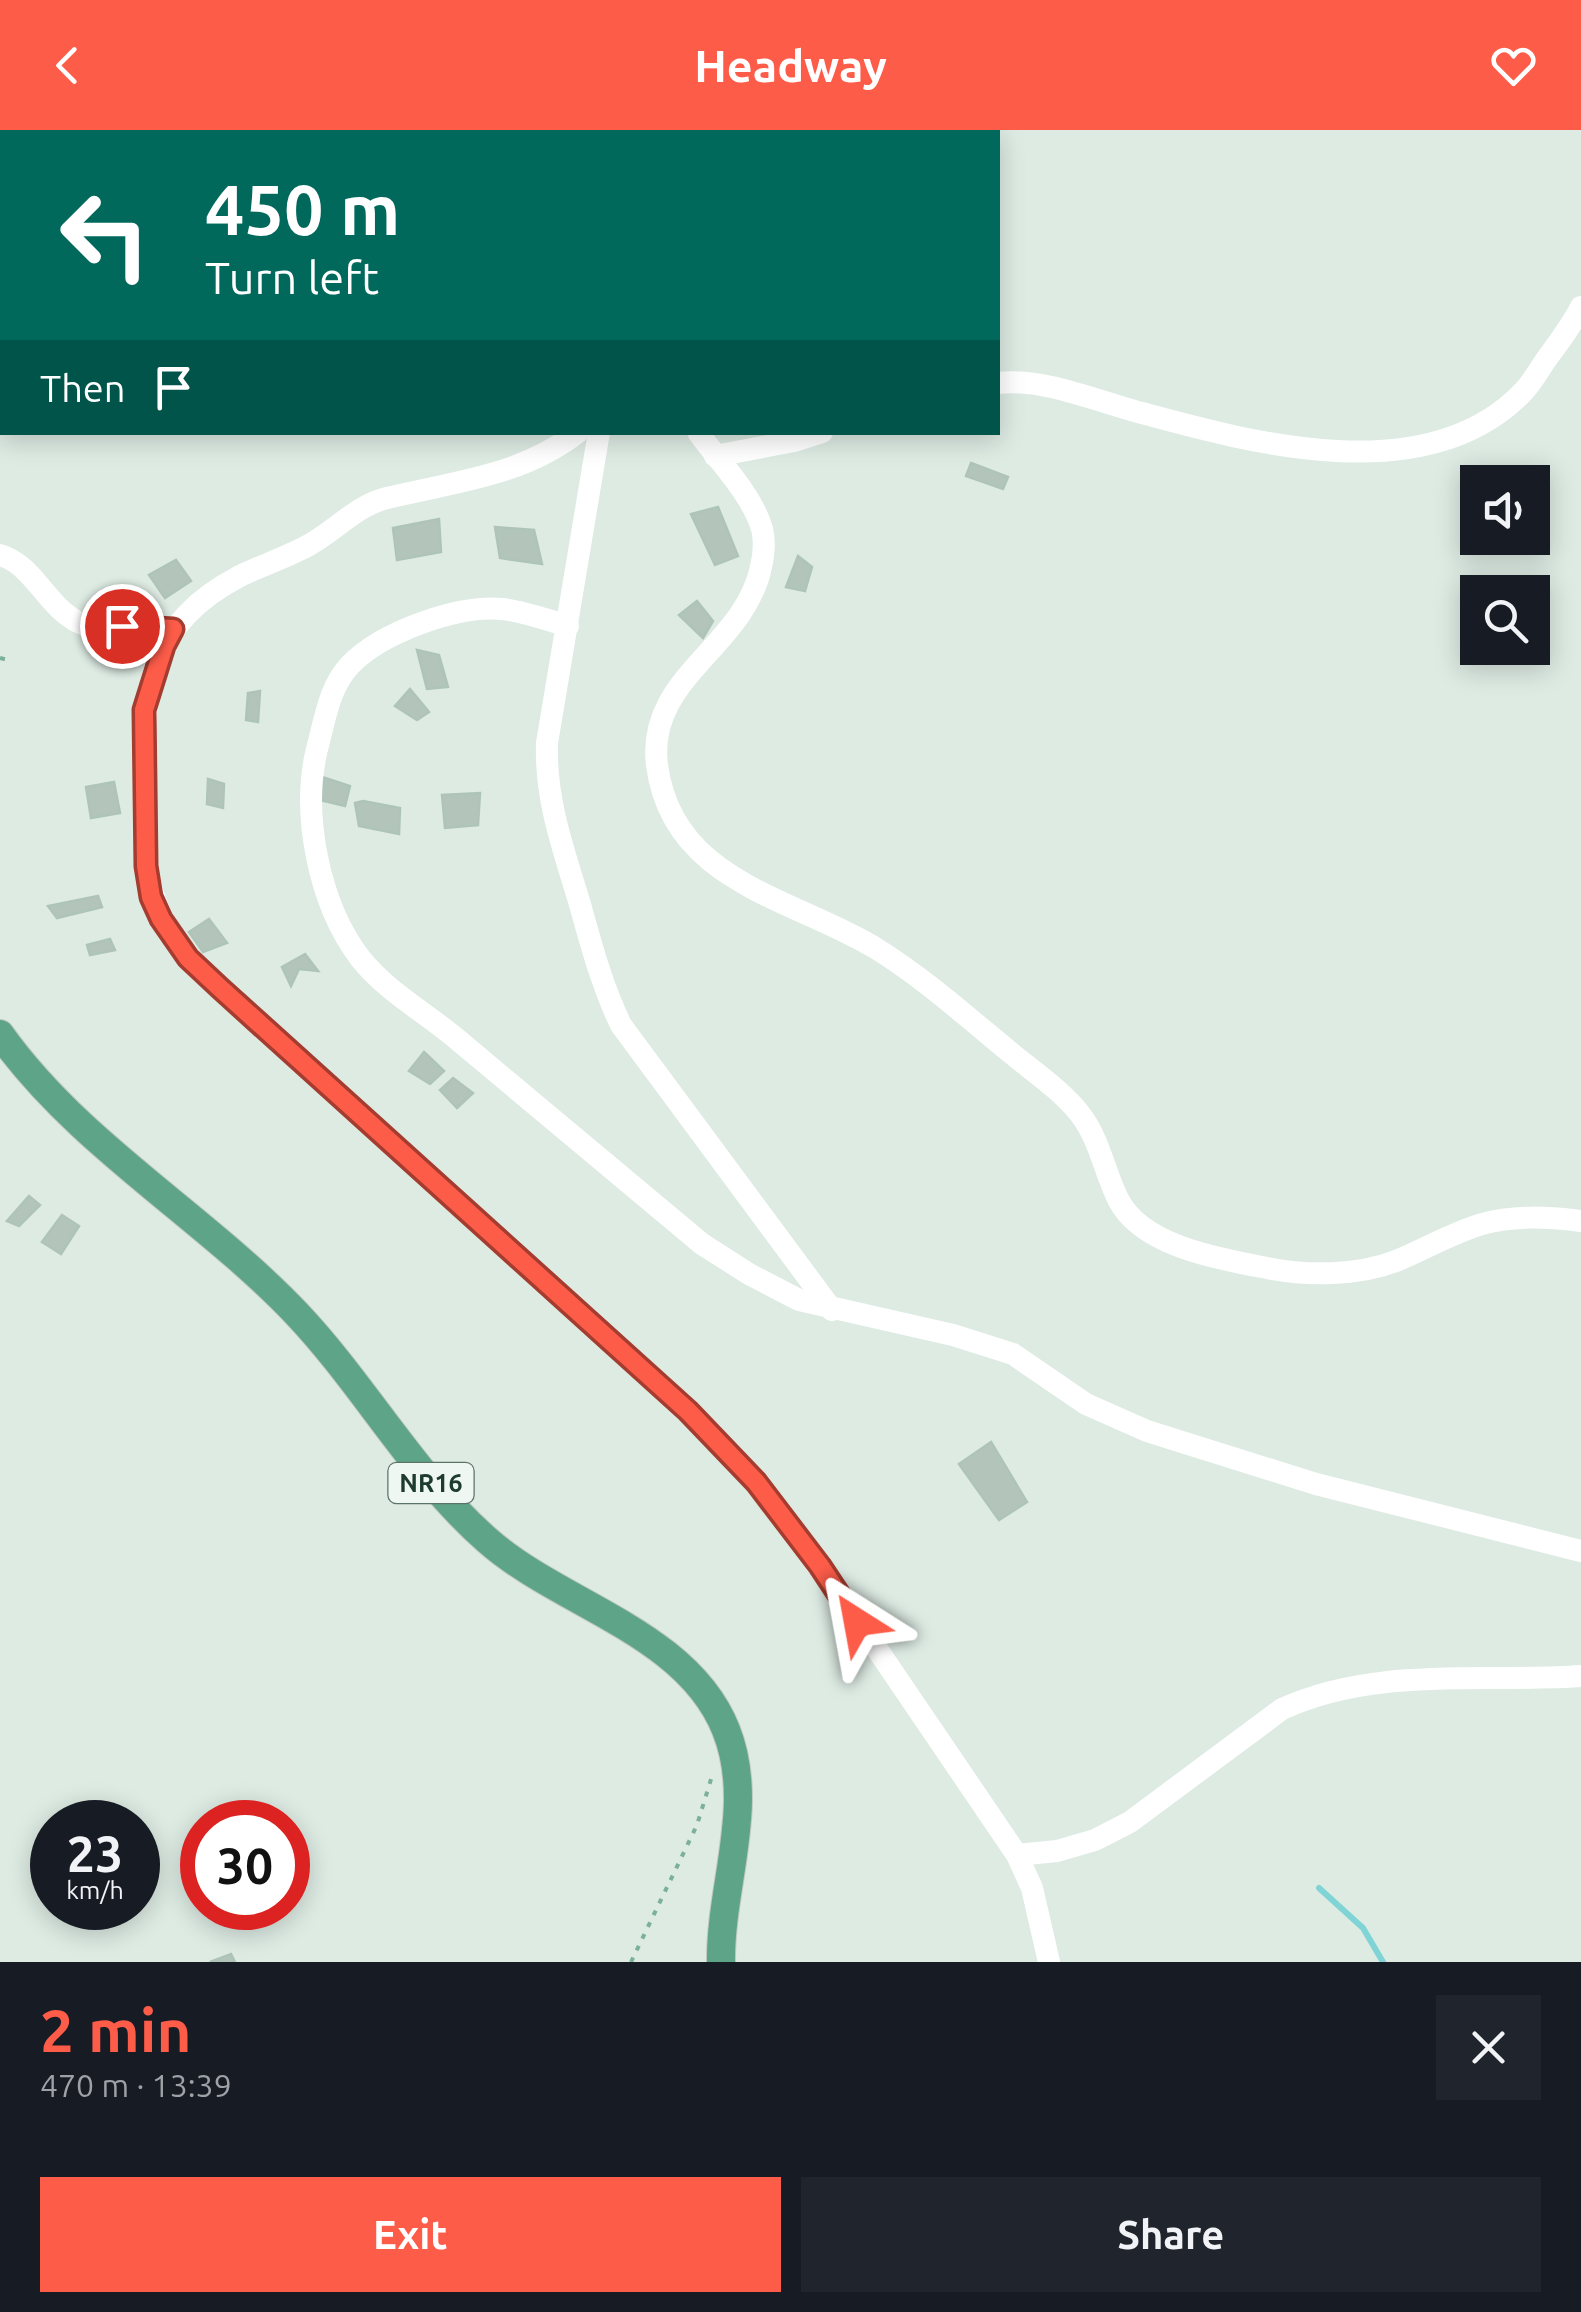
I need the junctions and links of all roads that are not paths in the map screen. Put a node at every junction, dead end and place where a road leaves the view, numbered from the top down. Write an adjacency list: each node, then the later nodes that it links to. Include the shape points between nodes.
1 (1581, 307): 2 (street, via 1522,394 1475,428 1423,446 1355,452 1287,447 1056,389)
2 (1000, 383)
3 (574, 435): 10 (street, via 521,464 372,504 313,543 215,591)
4 (599, 435): 9 (street)
5 (700, 435): 7 (street)
6 (813, 435): 7 (street)
7 (714, 456): 12 (street, via 756,514 763,561 739,619 676,688 656,742 665,797 710,861 744,886 877,949 1042,1080 1080,1114 1126,1212 1159,1238 1269,1269 1320,1273 1392,1262 1509,1218)
8 (0, 555): 10 (street, via 18,564 76,621)
9 (568, 626): 13 (street, via 546,772 551,810 606,994 621,1026); 13 (street, via 483,608 430,620 362,653 331,697 312,768 312,821 324,884 351,943 391,992 440,1024 702,1244 782,1291)
10 (173, 629): 16 (street, via 148,694 144,744 146,866 151,897 173,939 688,1411 756,1482)
11 (0, 1034): 17 (main road, NR16, via 74,1116 295,1312 467,1522 492,1545 662,1650 711,1702 726,1729 739,1786)
12 (1581, 1220)
13 (832, 1310): 14 (street, via 953,1334 1013,1354 1086,1404 1148,1431 1316,1484)
14 (1581, 1551)
15 (1581, 1676): 16 (street, via 1394,1680 1336,1688 1271,1716 1130,1822 1095,1840)
16 (1017, 1855): 18 (street)
17 (720, 1962)
18 (1049, 1962)

